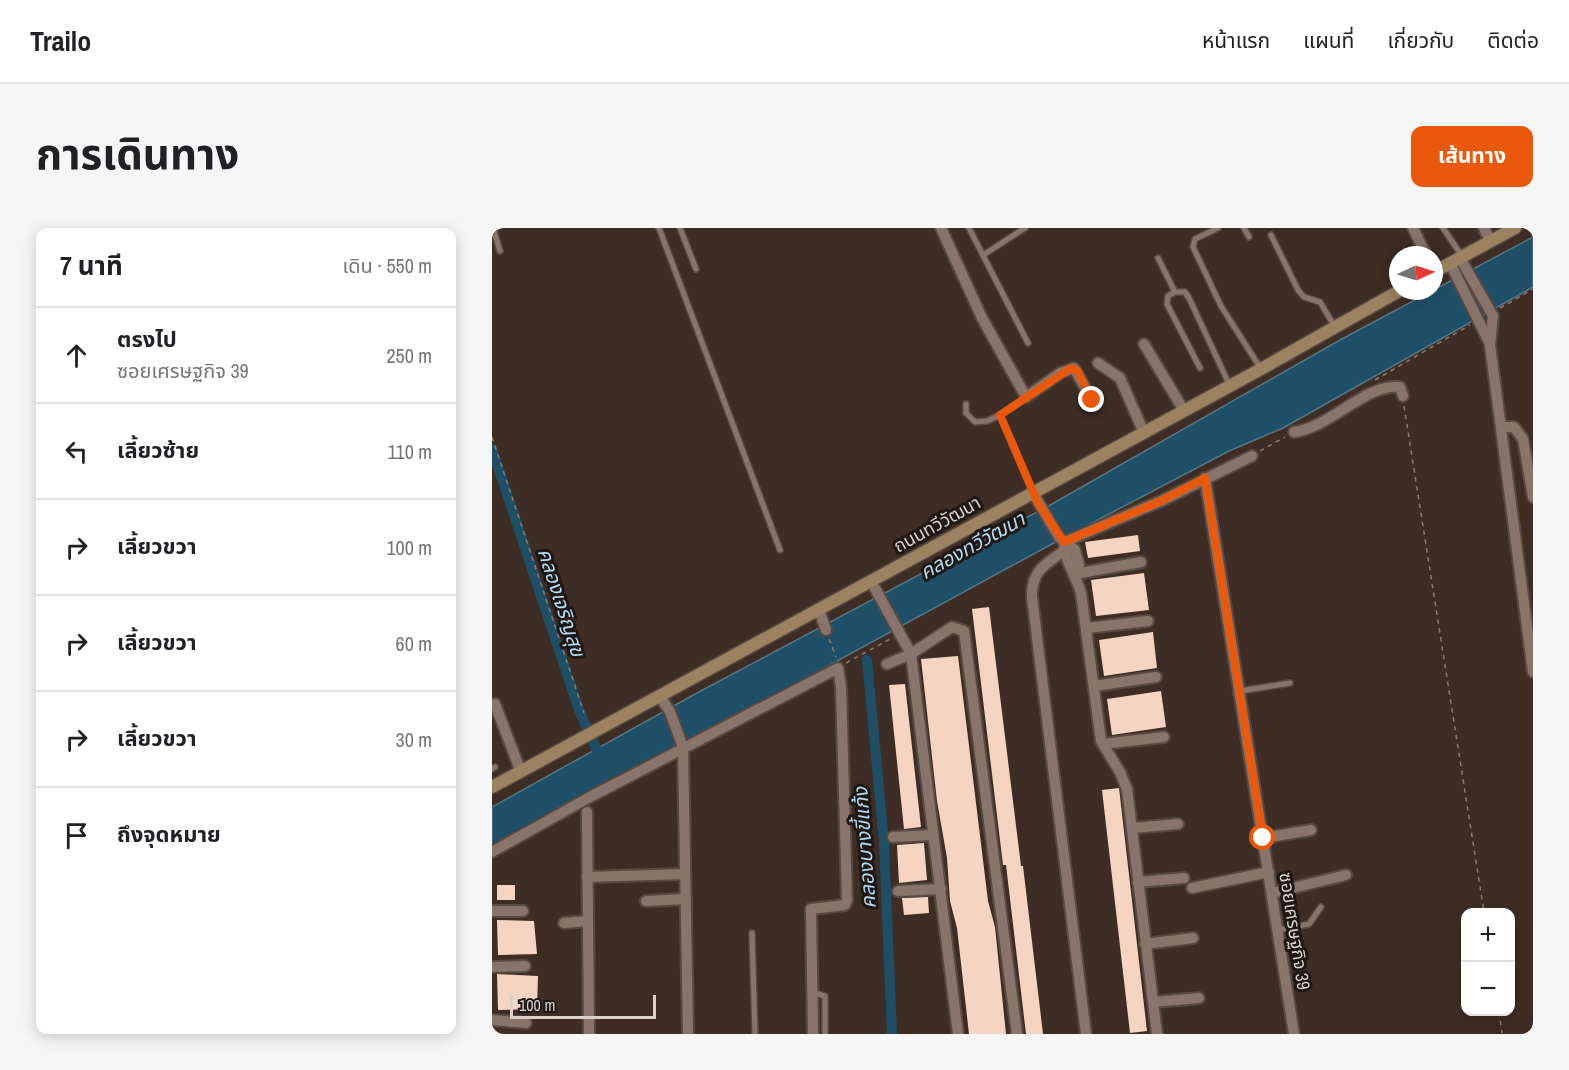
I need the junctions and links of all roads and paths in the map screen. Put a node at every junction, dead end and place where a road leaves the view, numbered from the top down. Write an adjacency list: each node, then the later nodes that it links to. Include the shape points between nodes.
1 (493, 228): 17 (lane)
2 (659, 228): 50 (lane)
3 (680, 228): 22 (lane)
4 (941, 228): 36 (street, via 982,318)
5 (969, 228): 18 (lane)
6 (1025, 228): 18 (lane)
7 (1218, 228): 33 (lane, via 1196,239 1193,247 1221,306)
8 (1244, 228): 14 (lane)
9 (1413, 228): 16 (street)
10 (1443, 228): 20 (lane)
11 (1484, 228): 15 (street)
12 (1515, 228): 15 (main road)
13 (1271, 235): 27 (lane, via 1298,290 1304,297 1320,302)
14 (1249, 237)
15 (1490, 241): 20 (main road)
16 (1422, 246)
17 (500, 251)
18 (983, 255): 28 (lane)
19 (1158, 258): 24 (lane)
20 (1457, 259): 21 (main road); 26 (street); 30 (street, via 1456,275)
21 (1443, 266)
22 (696, 269)
23 (1533, 290): 26 (path)
24 (1175, 292): 32 (lane, via 1168,296 1167,304); 34 (lane, via 1185,292 1189,298)
25 (1389, 297): 27 (main road, ถนนทวีวัฒนา)
26 (1496, 312): 30 (street)
27 (1335, 327): 33 (main road, ถนนทวีวัฒนา)
28 (1028, 343)
29 (1144, 344): 39 (street)
30 (1490, 345): 41 (street)
31 (1098, 363): 43 (street, via 1120,378)
32 (1200, 368)
33 (1261, 369): 34 (main road, ถนนทวีวัฒนา)
34 (1230, 386): 39 (main road, ถนนทวีวัฒนา)
35 (1403, 396): 42 (street, via 1400,387 1378,390 1315,426); 96 (path)
36 (1026, 397): 37 (street, via 1074,368); 40 (lane)
37 (1092, 400)
38 (966, 404): 40 (lane, via 966,413 975,422)
39 (1183, 409): 43 (main road, ถนนทวีวัฒนา)
40 (1000, 415): 47 (lane)
41 (1503, 427): 48 (street, via 1514,427 1523,439); 62 (street)
42 (1294, 432)
43 (1143, 433): 47 (main road, ถนนทวีวัฒนา)
44 (492, 437): 69 (path)
45 (1252, 456): 46 (street)
46 (1205, 478): 49 (street); 66 (street, ซอยเศรษฐกิจ 39)
47 (1033, 493): 49 (street); 53 (main road, ถนนทวีวัฒนา)
48 (1533, 497)
49 (1063, 543): 52 (street, via 1069,566); 121 (street, via 1042,565 1033,582 1032,597)
50 (780, 550)
51 (1141, 562): 52 (street)
52 (1076, 574): 56 (street)
53 (871, 581): 54 (main road, ถนนทวีวัฒนา); 59 (street)
54 (819, 610): 57 (street); 67 (main road, ถนนทวีวัฒนา)
55 (1148, 621): 56 (street)
56 (1086, 627): 65 (street)
57 (826, 630): 61 (path)
58 (880, 644): 61 (path)
59 (911, 654): 60 (street); 79 (street); 120 (street, via 952,627 964,631)
60 (887, 664)
61 (838, 665): 72 (street); 107 (street, via 847,900 839,907 814,907 810,913)
62 (1533, 672)
63 (1156, 677): 65 (street)
64 (1290, 683): 66 (lane)
65 (1094, 686): 71 (street)
66 (1240, 691): 81 (street, ซอยเศรษฐกิจ 39)
67 (660, 696): 72 (street); 73 (main road, ถนนทวีวัฒนา)
68 (495, 704): 73 (street)
69 (584, 713)
70 (1164, 737): 71 (street)
71 (1102, 744): 77 (street, via 1124,780)
72 (683, 748): 82 (street); 84 (street)
73 (520, 772): 74 (main road, ถนนทวีวัฒนา)
74 (492, 787)
75 (587, 812): 86 (street)
76 (1178, 824): 77 (street)
77 (1132, 828): 88 (street)
78 (1311, 830): 81 (street)
79 (933, 835): 80 (street); 90 (street)
80 (893, 837)
81 (1263, 838): 83 (street, ซอยเศรษฐกิจ 39)
82 (492, 852)
83 (1269, 872): 89 (street); 92 (street, ซอยเศรษฐกิจ 39)
84 (684, 874): 86 (street); 93 (street)
85 (1346, 875): 92 (street)
86 (587, 877): 99 (street)
87 (1184, 878): 88 (street)
88 (1138, 882): 104 (street)
89 (1192, 888)
90 (941, 889): 91 (street); 119 (street)
91 (898, 891)
92 (1272, 892): 101 (street, ซอยเศรษฐกิจ 39)
93 (686, 899): 94 (street); 115 (street)
94 (646, 901)
95 (1321, 907): 101 (lane, via 1309,924)
96 (1483, 908)
97 (492, 911): 98 (street)
98 (523, 911)
99 (588, 921): 100 (street); 114 (street)
100 (564, 923)
101 (1278, 930): 123 (street, ซอยเศรษฐกิจ 39)
102 (752, 933): 116 (lane)
103 (1193, 938): 104 (street)
104 (1146, 945): 109 (street)
105 (525, 966): 106 (street)
106 (492, 967)
107 (812, 992): 117 (street); 118 (lane, via 825,996)
108 (1199, 998): 109 (street)
109 (1154, 1002): 122 (street)
110 (1500, 1016): 113 (path)
111 (492, 1020): 112 (street)
112 (526, 1023)
113 (1502, 1033)
114 (589, 1034)
115 (688, 1034)
116 (755, 1034)
117 (813, 1034)
118 (825, 1034)
119 (958, 1034)
120 (1017, 1034)
121 (1086, 1034)
122 (1157, 1034)
123 (1294, 1034)

